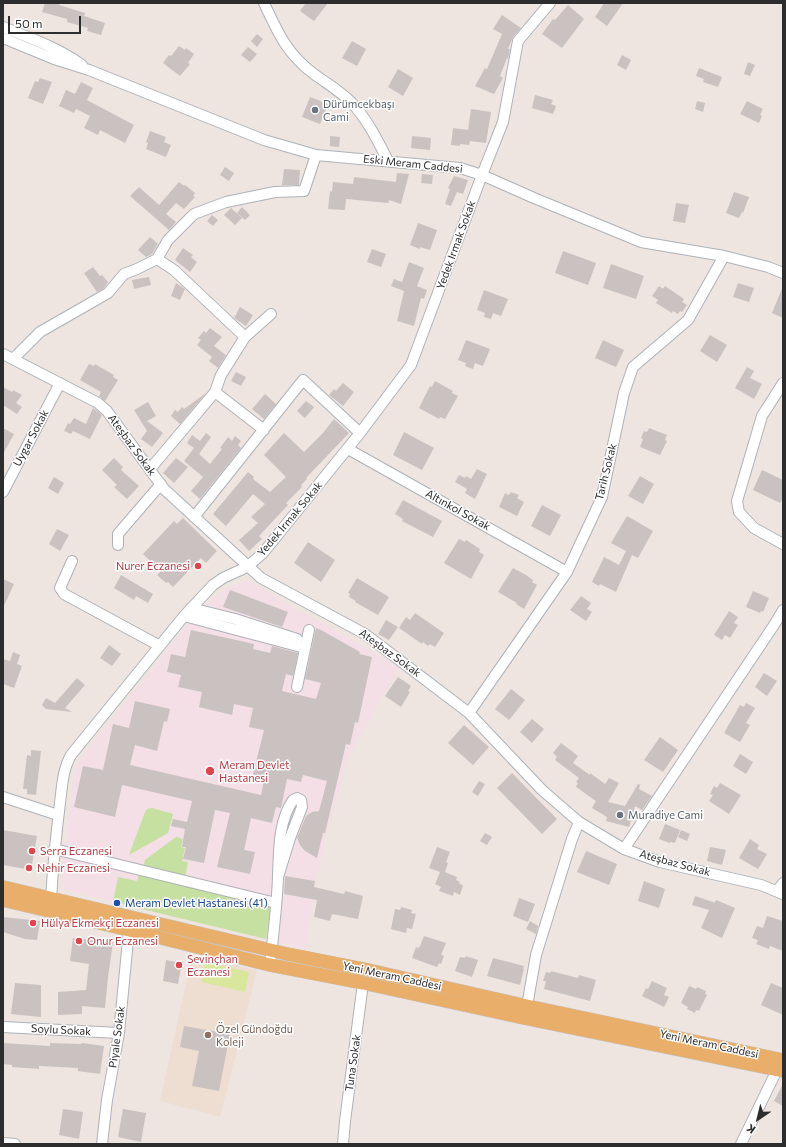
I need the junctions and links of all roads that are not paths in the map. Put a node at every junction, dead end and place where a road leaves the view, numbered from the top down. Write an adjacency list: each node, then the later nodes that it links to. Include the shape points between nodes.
1 (264, 3): 7 (street, via 288,50 349,100 373,131)
2 (550, 3): 8 (street, Yedek Irmak Sokak, via 518,41 503,122)
3 (3, 27): 5 (street, Eski Meram Caddesi, via 73,59)
4 (3, 38): 5 (street, Eski Meram Caddesi)
5 (89, 70): 6 (street, Eski Meram Caddesi, via 264,140)
6 (316, 155): 7 (street, Eski Meram Caddesi); 10 (street, via 304,190 275,192 226,202 194,214 168,240)
7 (388, 161): 8 (street, Eski Meram Caddesi, via 460,168)
8 (482, 175): 9 (street, Eski Meram Caddesi, via 641,242); 20 (street, Yedek Irmak Sokak, via 411,365)
9 (724, 256): 11 (street, Eski Meram Caddesi); 30 (street, Tarih Sokak, via 688,320 633,367 624,393 602,497)
10 (157, 259): 13 (street, via 174,270); 15 (street, via 124,274 108,293 40,332)
11 (783, 272)
12 (271, 314): 13 (street)
13 (245, 337): 18 (street)
14 (3, 354): 15 (street, Ateşbaz Sokak)
15 (13, 359): 17 (street, Ateşbaz Sokak)
16 (783, 383): 26 (street, via 762,416 737,501 739,512 754,528)
17 (60, 384): 22 (street, Ateşbaz Sokak, via 107,411); 24 (street, Uygar Sokak)
18 (215, 392): 19 (street); 22 (street)
19 (264, 430): 20 (street, via 303,380); 25 (street)
20 (360, 433): 21 (street, Yedek Irmak Sokak)
21 (348, 449): 29 (street, Yedek Irmak Sokak, via 263,553); 30 (street, Altınkol Sokak)
22 (150, 469): 23 (street, Ateşbaz Sokak)
23 (161, 484): 25 (street, Ateşbaz Sokak); 27 (street, via 118,534)
24 (3, 492)
25 (194, 517): 29 (street, Ateşbaz Sokak)
26 (783, 544)
27 (118, 545)
28 (72, 561): 37 (street, via 60,588 64,594)
29 (247, 567): 31 (street, Yedek Irmak Sokak, via 223,578); 39 (street, Ateşbaz Sokak, via 261,578 365,634)
30 (567, 572): 39 (street, Tarih Sokak)
31 (191, 608): 33 (street, Yedek Irmak Sokak); 34 (street)
32 (783, 610): 44 (street)
33 (184, 616): 34 (street); 37 (street, Yedek Irmak Sokak)
34 (249, 628): 36 (street)
35 (309, 630): 36 (street)
36 (306, 645): 38 (street)
37 (160, 646): 41 (street, Yedek Irmak Sokak, via 68,761)
38 (297, 687)
39 (469, 713): 42 (street, Ateşbaz Sokak, via 542,790)
40 (3, 797): 41 (street)
41 (58, 815): 43 (street, Yedek Irmak Sokak)
42 (580, 822): 44 (street, Ateşbaz Sokak); 55 (street, via 572,839 536,955)
43 (54, 849): 48 (street, Yedek Irmak Sokak); 50 (street)
44 (624, 849): 47 (street, Ateşbaz Sokak, via 660,862)
45 (278, 876): 45 (street, via 302,807 301,800 297,798 291,803 281,834); 50 (street)
46 (3, 887): 48 (main road, Yeni Meram Caddesi)
47 (781, 889)
48 (51, 899): 52 (main road, Yeni Meram Caddesi)
49 (3, 900): 51 (main road, Yeni Meram Caddesi)
50 (276, 903): 52 (street)
51 (129, 930): 53 (main road, Yeni Meram Caddesi); 57 (street, Piyale Sokak)
52 (271, 950): 53 (street); 55 (main road, Yeni Meram Caddesi)
53 (270, 965): 54 (main road, Yeni Meram Caddesi)
54 (363, 983): 58 (main road, Yeni Meram Caddesi, via 516,1017); 62 (street, Tuna Sokak)
55 (527, 1006): 58 (main road, Yeni Meram Caddesi)
56 (3, 1027): 57 (street, Soylu Sokak)
57 (119, 1033): 61 (street, Piyale Sokak)
58 (781, 1067): 63 (street)
59 (3, 1143): 60 (street)
60 (15, 1144)
61 (102, 1144)
62 (343, 1144)
63 (741, 1144)

